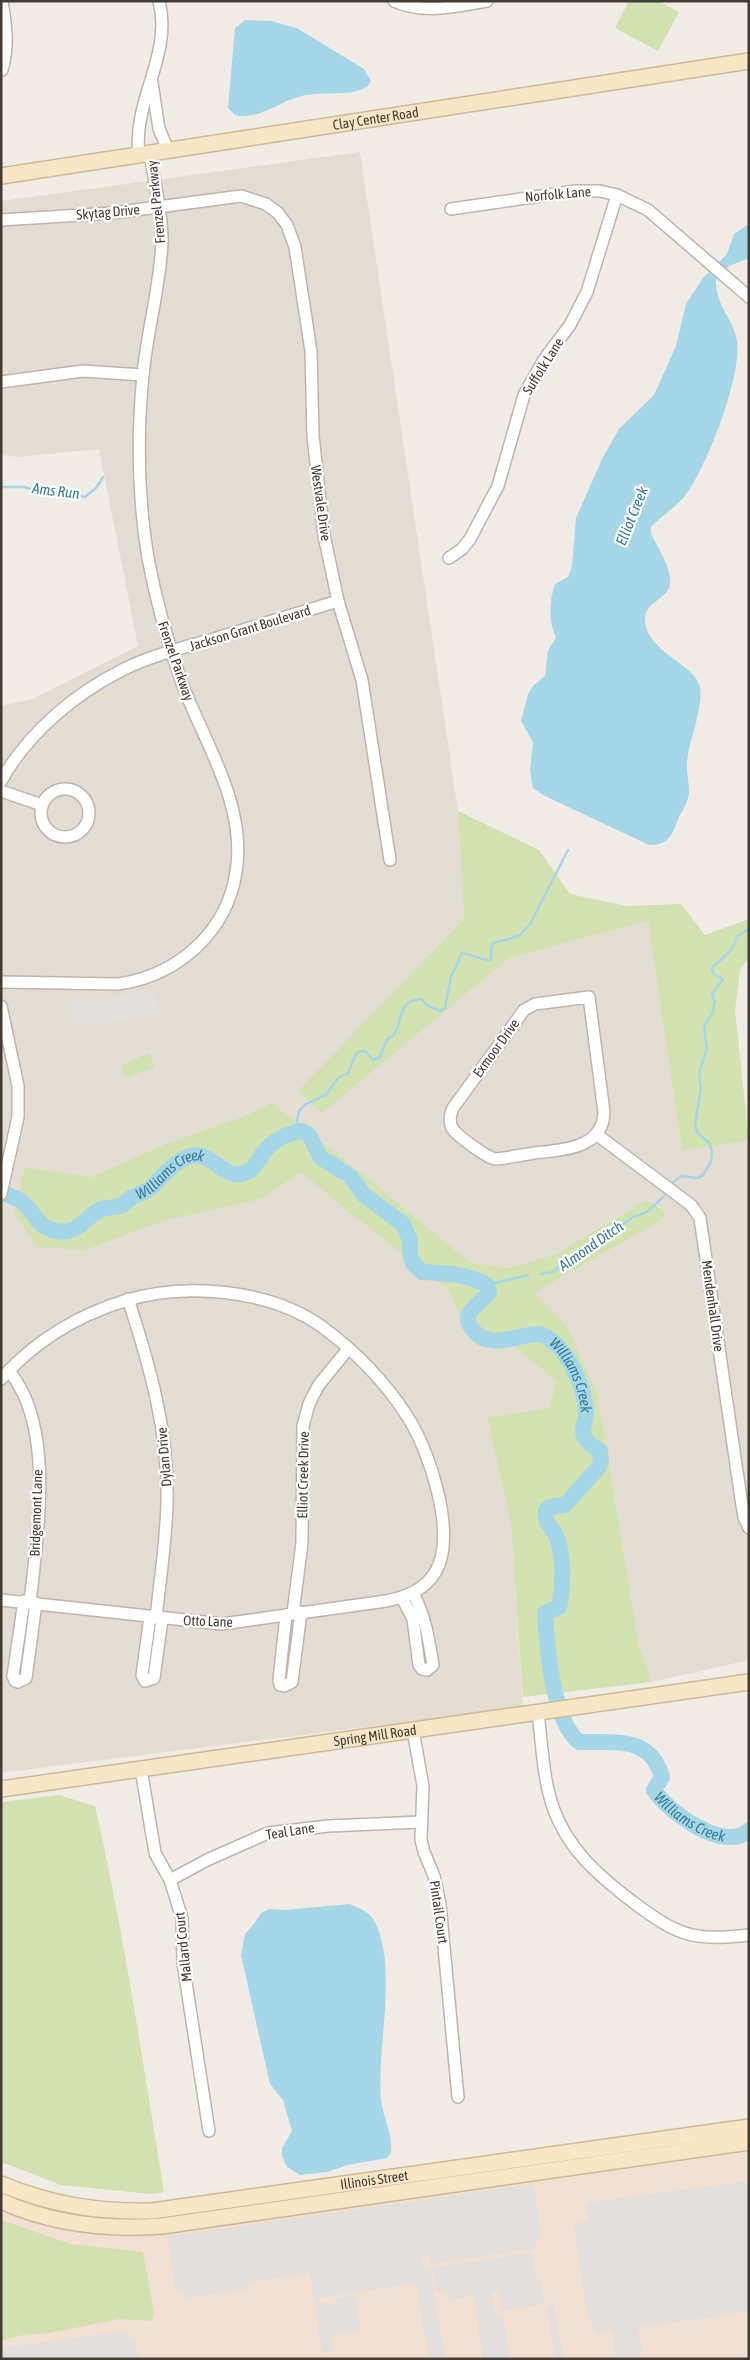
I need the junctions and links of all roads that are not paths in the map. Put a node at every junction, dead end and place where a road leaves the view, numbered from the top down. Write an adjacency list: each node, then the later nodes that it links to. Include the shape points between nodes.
1 (2, 1): 6 (street, via 8,38)
2 (159, 1): 7 (street, Frenzel Parkway, via 162,44)
3 (394, 1): 4 (street, via 424,9)
4 (487, 1)
5 (749, 61): 8 (street, Clay Center Road)
6 (2, 70)
7 (152, 78): 8 (street, via 159,129); 9 (street, Frenzel Parkway, via 137,130)
8 (168, 150): 9 (street, Clay Center Road)
9 (145, 154): 10 (street, Clay Center Road); 13 (street, Frenzel Parkway)
10 (1, 176)
11 (617, 195): 14 (street, Norfolk Lane, via 576,191); 16 (street, Norfolk Lane, via 648,210); 19 (street, Suffolk Lane, via 587,292 570,325 545,358 524,395 498,486 470,539)
12 (215, 199): 13 (street, Skytag Drive); 20 (street, Westvale Drive, via 241,196 266,204 282,217 293,240 311,351 313,436 320,507)
13 (158, 207): 15 (street, Skytag Drive); 17 (street, Frenzel Parkway, via 161,247)
14 (451, 209)
15 (1, 220)
16 (749, 297)
17 (143, 375): 18 (street, via 83,371); 21 (street, Frenzel Parkway, via 140,442 144,525 154,584)
18 (1, 382)
19 (449, 558)
20 (338, 601): 21 (street, Jackson Grant Boulevard); 25 (street, Westvale Drive, via 362,680)
21 (171, 651): 22 (street, Jackson Grant Boulevard, via 124,669 101,682 49,720 21,751); 26 (street, Frenzel Parkway, via 237,822 233,889 222,913 211,930 183,958 152,977 119,984)
22 (1, 781)
23 (1, 791): 24 (street)
24 (42, 805): 24 (street, via 45,826 57,836 79,833 88,820 88,804 77,792 61,789 46,798)
25 (390, 860)
26 (1, 982)
27 (1, 1006): 29 (street, via 18,1086 18,1117)
28 (596, 1134): 28 (street, Exmoor Drive, via 575,1148 494,1159 455,1132 450,1116 526,1008 589,996 604,1108 602,1124); 34 (street, Mendenhall Drive, via 692,1205 700,1218 740,1499)
29 (1, 1194)
30 (128, 1299): 31 (street, Otto Lane, via 184,1291 246,1296 303,1317 320,1326); 32 (street, Otto Lane, via 66,1325 34,1347); 40 (street, Dylan Drive, via 152,1375 166,1466 166,1531)
31 (348, 1349): 35 (street, Otto Lane, via 377,1375 408,1418 431,1469 438,1497 443,1547 436,1570); 39 (street, Elliot Creek Drive, via 318,1386 303,1426 302,1542)
32 (9, 1370): 33 (street, Otto Lane); 38 (street, Bridgemont Lane, via 30,1410 38,1465 39,1525)
33 (1, 1379)
34 (749, 1528)
35 (414, 1592): 36 (street, Otto Lane); 36 (street, via 429,1638 433,1664 427,1670 419,1665 413,1620)
36 (402, 1598): 39 (street, Otto Lane)
37 (1, 1600): 38 (street, Otto Lane)
38 (30, 1602): 38 (street, Bridgemont Lane, via 26,1678 18,1682 13,1676); 40 (street, Otto Lane)
39 (293, 1613): 39 (street, Elliot Creek Drive, via 292,1682 284,1686 279,1680); 40 (street, Otto Lane, via 222,1624)
40 (156, 1618)
41 (749, 1682): 42 (street, Spring Mill Road)
42 (545, 1712): 43 (street, Spring Mill Road); 48 (street, via 551,1802 567,1838 589,1866 667,1926 692,1935 710,1937)
43 (413, 1730): 44 (street, Spring Mill Road); 46 (street, Pintail Court, via 422,1786)
44 (141, 1769): 45 (street, Spring Mill Road); 47 (street, Mallard Court, via 155,1853)
45 (1, 1789)
46 (421, 1822): 47 (street, Teal Lane, via 328,1826 268,1833); 49 (street, Pintail Court, via 424,1852 439,1892)
47 (170, 1880): 51 (street, Mallard Court, via 182,1918 183,1963)
48 (749, 1935)
49 (458, 2097)
50 (749, 2126): 53 (street, Illinois Street, via 152,2211 120,2212 72,2207 26,2195)
51 (209, 2131)
52 (749, 2142): 54 (street, Illinois Street, via 162,2226 81,2224 34,2214)
53 (1, 2184)
54 (1, 2202)

